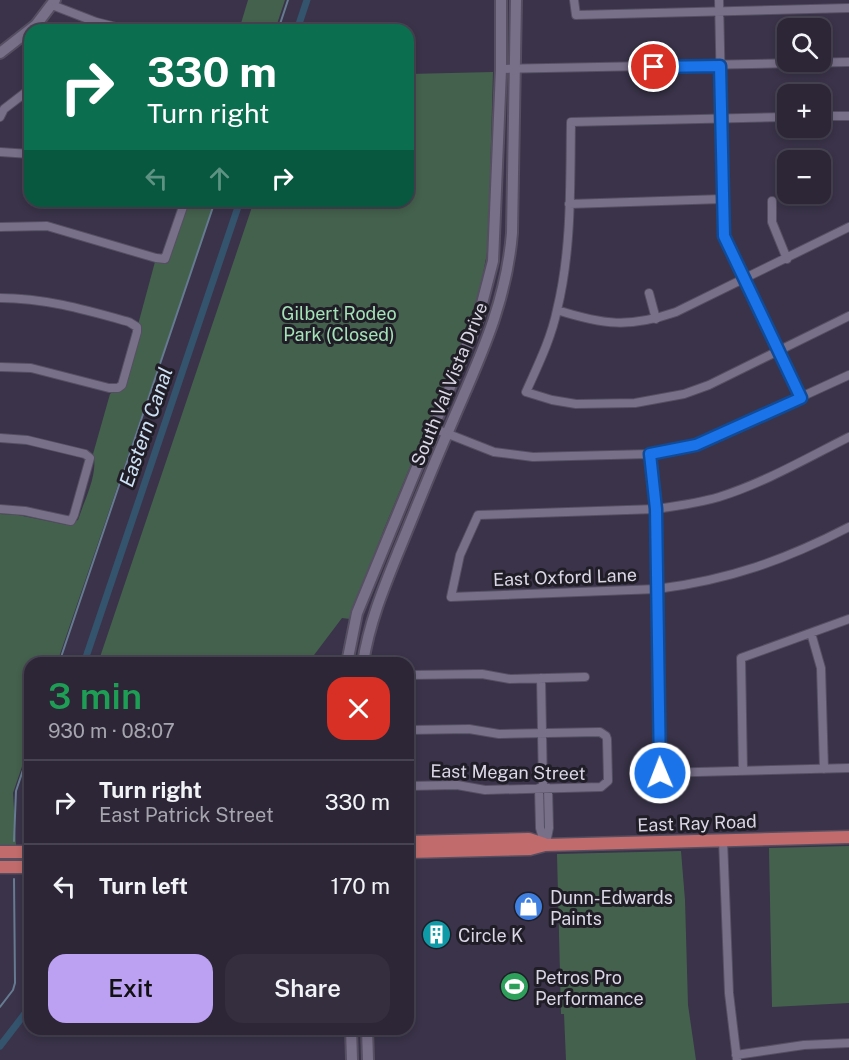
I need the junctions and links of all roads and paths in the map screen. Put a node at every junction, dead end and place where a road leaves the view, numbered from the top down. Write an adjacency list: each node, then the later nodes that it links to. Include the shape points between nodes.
1 (501, 0): 17 (main road, South Val Vista Drive)
2 (509, 0): 9 (main road)
3 (516, 0): 9 (main road, South Val Vista Drive)
4 (574, 0): 8 (street, via 576,15)
5 (719, 0): 8 (street)
6 (53, 2): 10 (street); 11 (main road)
7 (849, 8): 8 (street)
8 (719, 12): 16 (street)
9 (517, 20): 18 (main road, South Val Vista Drive)
10 (96, 22): 12 (street)
11 (37, 24)
12 (104, 24)
13 (24, 34): 14 (main road)
14 (0, 52)
15 (849, 62): 16 (street)
16 (720, 66): 18 (street); 24 (street)
17 (501, 69): 18 (street); 44 (main road, South Val Vista Drive, via 494,261 478,319)
18 (516, 69): 45 (main road, South Val Vista Drive, via 512,233 505,288 489,338)
19 (24, 94): 22 (street)
20 (831, 116): 21 (street)
21 (849, 116)
22 (0, 117)
23 (777, 117): 24 (street)
24 (722, 118): 27 (street); 29 (street, via 571,122)
25 (0, 152): 26 (street)
26 (24, 154)
27 (723, 199): 29 (street); 34 (street, via 724,236)
28 (772, 201): 33 (street, via 772,222)
29 (569, 204): 37 (street, via 566,260)
30 (183, 207): 32 (street, via 165,259 47,226)
31 (849, 226): 33 (street)
32 (0, 227)
33 (787, 259): 34 (street)
34 (743, 279): 39 (street); 40 (street)
35 (649, 293): 39 (street)
36 (0, 298): 41 (street, via 65,304 137,327 118,388 31,368)
37 (557, 310): 39 (street, via 605,323); 40 (street, via 526,392 552,400 576,404 657,400 709,385)
38 (849, 316): 40 (street)
39 (656, 319)
40 (779, 352): 43 (street)
41 (0, 367)
42 (849, 375): 43 (street)
43 (801, 398): 48 (street, via 696,445)
44 (433, 428): 45 (street); 52 (main road, South Val Vista Drive)
45 (447, 434): 48 (street, via 494,452 532,457); 53 (main road, South Val Vista Drive)
46 (849, 437): 50 (street, via 719,497)
47 (0, 438): 49 (street, via 27,440 90,458 71,521)
48 (650, 454): 50 (street)
49 (0, 509)
50 (656, 509): 54 (street); 54 (street, East Oxford Lane, via 478,515 460,555 451,597)
51 (849, 527): 54 (street, East Oxford Lane, via 781,559 727,577)
52 (371, 578): 53 (main road); 57 (main road, South Val Vista Drive, via 357,613)
53 (386, 582): 58 (main road, South Val Vista Drive)
54 (657, 589): 66 (street, via 660,773)
55 (849, 619): 56 (street)
56 (811, 633): 65 (street, via 821,668); 66 (street, via 741,658)
57 (348, 657)
58 (364, 657)
59 (414, 675): 61 (street)
60 (585, 677): 61 (street)
61 (542, 678): 63 (street)
62 (414, 730): 63 (street)
63 (542, 733): 68 (street); 68 (street, East Megan Street, via 600,732 607,739 606,784)
64 (849, 768): 65 (street)
65 (824, 769): 66 (street)
66 (743, 771)
67 (414, 786): 68 (street, East Megan Street)
68 (544, 788): 72 (street, via 540,828)
69 (849, 837): 70 (main road, East Ray Road)
70 (723, 840): 72 (main road, East Ray Road); 81 (street, via 729,993)
71 (414, 842): 72 (main road, East Ray Road, via 529,839)
72 (545, 845): 75 (main road, East Ray Road, via 530,849)
73 (0, 852): 74 (main road)
74 (24, 852)
75 (414, 852)
76 (0, 867): 77 (main road)
77 (24, 867)
78 (351, 1035): 82 (main road)
79 (367, 1035): 83 (main road)
80 (849, 1043): 81 (street)
81 (737, 1057)
82 (352, 1060)
83 (368, 1060)

